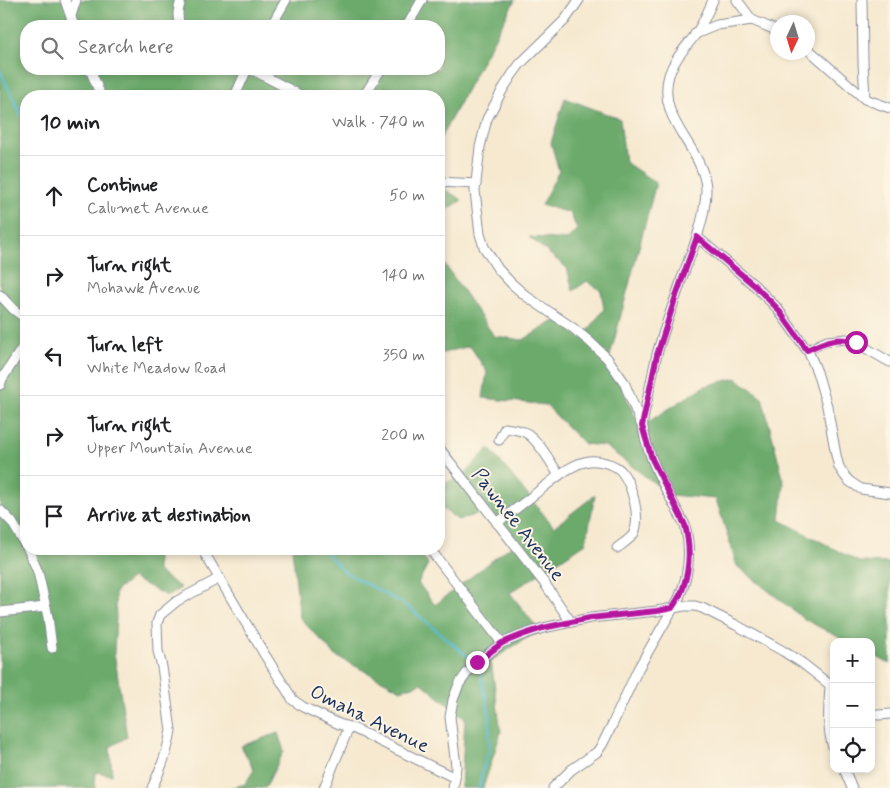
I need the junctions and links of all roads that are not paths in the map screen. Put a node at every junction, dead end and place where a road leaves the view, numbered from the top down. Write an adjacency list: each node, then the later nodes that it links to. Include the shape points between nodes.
1 (64, 0): 10 (street)
2 (76, 0): 10 (street)
3 (181, 0): 12 (street)
4 (286, 0): 13 (street)
5 (422, 0): 14 (street)
6 (579, 0): 30 (street, via 565,20 520,64 502,89 487,119)
7 (713, 0): 17 (street)
8 (738, 0): 15 (street)
9 (862, 0): 27 (street)
10 (71, 16): 11 (street)
11 (72, 20)
12 (178, 20)
13 (274, 20)
14 (410, 20)
15 (752, 20): 16 (street); 17 (street, via 717,26)
16 (770, 28)
17 (695, 34): 31 (street, via 673,64 667,97 675,124 695,157 706,188 704,215)
18 (815, 56): 27 (street)
19 (92, 75): 23 (street)
20 (244, 75): 24 (street)
21 (262, 75): 25 (street)
22 (377, 75): 26 (street)
23 (99, 90)
24 (238, 90)
25 (291, 90)
26 (368, 90)
27 (865, 99): 28 (street)
28 (890, 108)
29 (445, 182): 30 (street)
30 (476, 184): 38 (street, via 480,234 498,269 526,296 573,328 607,358 624,382)
31 (697, 237): 34 (street, via 777,308); 38 (street, via 657,355)
32 (0, 295): 33 (street)
33 (20, 314)
34 (807, 350): 36 (street, via 827,341 846,339); 42 (street, via 827,406 839,467 849,481 862,489)
35 (20, 352): 37 (street)
36 (890, 362)
37 (0, 385)
38 (642, 426): 52 (street, via 652,459 688,536 687,571 683,588)
39 (499, 440): 41 (street, via 505,428 527,434)
40 (445, 456): 44 (street, Pawnee Avenue)
41 (560, 475): 44 (street); 46 (street, via 577,464 596,460 621,470 635,504 636,522 633,534)
42 (890, 493)
43 (0, 510): 45 (street)
44 (497, 523): 54 (street, Pawnee Avenue)
45 (20, 535)
46 (617, 548)
47 (31, 555): 51 (street)
48 (206, 555): 50 (street, Omaha Avenue)
49 (435, 555): 55 (street)
50 (219, 577): 61 (street, Omaha Avenue, via 293,700); 65 (street, via 177,601 160,615 157,623 158,651 171,730 163,764)
51 (46, 607): 53 (street); 56 (street)
52 (672, 608): 54 (street); 57 (street, via 695,606 736,624 802,663); 68 (street, via 638,669 602,745)
53 (0, 612)
54 (571, 622): 55 (street)
55 (502, 643): 64 (street, via 467,673 453,700 450,717)
56 (52, 648)
57 (830, 684)
58 (830, 705): 62 (street)
59 (875, 714): 60 (street)
60 (890, 714)
61 (350, 727): 64 (street, Omaha Avenue); 66 (street)
62 (830, 741)
63 (846, 773): 69 (street)
64 (455, 778): 67 (street)
65 (152, 788)
66 (324, 788)
67 (453, 788)
68 (553, 788)
69 (852, 788)

